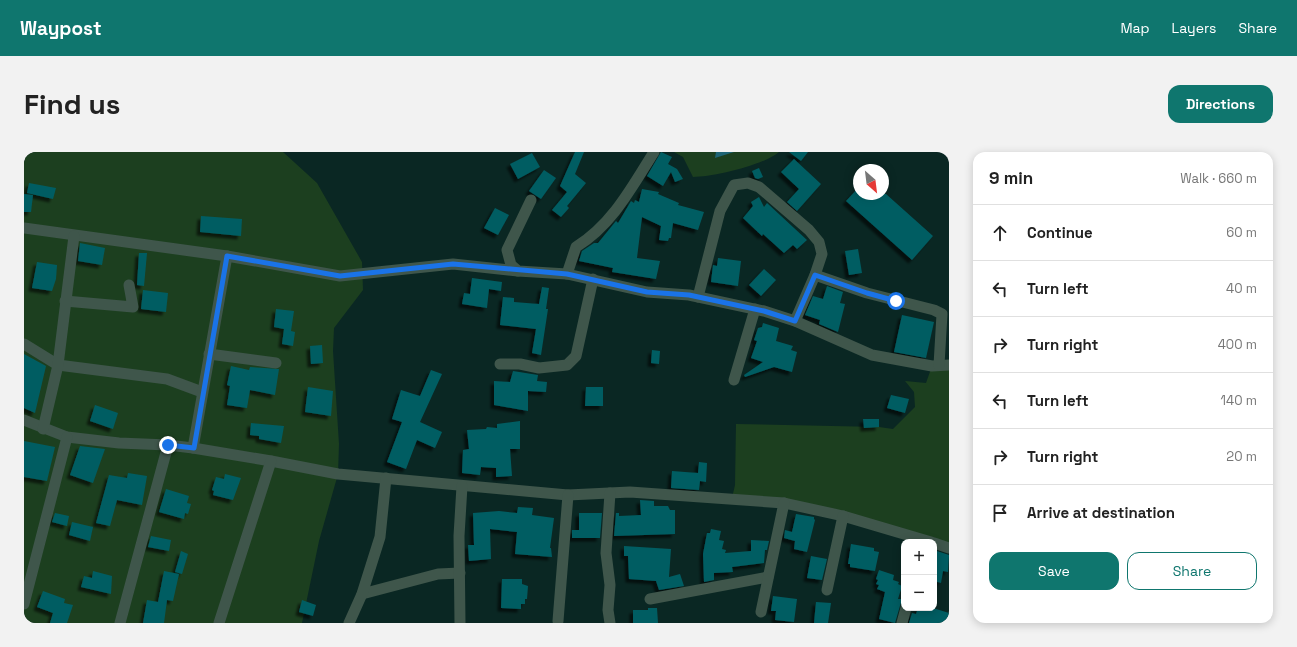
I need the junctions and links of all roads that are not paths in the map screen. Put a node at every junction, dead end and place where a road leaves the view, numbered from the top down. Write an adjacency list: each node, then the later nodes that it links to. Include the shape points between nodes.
1 (654, 152): 7 (street, via 620,207 590,239 576,247)
2 (531, 200): 6 (street, via 507,250 511,265)
3 (24, 228): 4 (street)
4 (74, 236): 5 (street); 12 (street)
5 (227, 256): 6 (street, via 340,276 453,264); 16 (street)
6 (518, 271): 7 (street)
7 (567, 274): 9 (street)
8 (815, 275): 11 (street, via 822,254 819,242 809,230 759,187 740,183 734,185 720,210); 14 (street); 20 (street, via 942,314)
9 (593, 279): 11 (street, via 647,292); 18 (street, via 576,356 567,365 539,368 520,364)
10 (129, 285): 12 (street, via 133,307)
11 (698, 297): 13 (street)
12 (65, 301): 19 (street)
13 (755, 309): 14 (street); 21 (street)
14 (795, 321): 20 (street, via 872,355)
15 (24, 344): 19 (street)
16 (209, 354): 17 (street); 22 (street)
17 (276, 362)
18 (500, 364)
19 (58, 365): 22 (street, via 167,378); 24 (street)
20 (944, 365)
21 (734, 380)
22 (202, 392): 27 (street)
23 (24, 420): 24 (street)
24 (43, 429): 25 (street)
25 (67, 437): 26 (street); 43 (street)
26 (168, 445): 27 (street); 48 (street)
27 (194, 448): 28 (street)
28 (271, 461): 29 (street, via 338,474); 47 (street)
29 (386, 478): 30 (street); 41 (street, via 380,537)
30 (462, 486): 32 (street); 38 (street)
31 (610, 493): 32 (street); 33 (street); 51 (street, via 606,553 610,585)
32 (568, 495): 46 (street)
33 (784, 502): 34 (street); 39 (street)
34 (843, 516): 35 (street); 40 (street)
35 (918, 539)
36 (937, 544): 37 (street)
37 (949, 548)
38 (460, 573): 41 (street, via 438,574); 50 (street)
39 (768, 577): 42 (street); 45 (street)
40 (827, 590)
41 (362, 594): 49 (street)
42 (650, 599)
43 (24, 604)
44 (905, 611): 52 (street)
45 (761, 612)
46 (558, 621)
47 (222, 622)
48 (120, 623)
49 (349, 623)
50 (460, 623)
51 (610, 623)
52 (902, 623)

